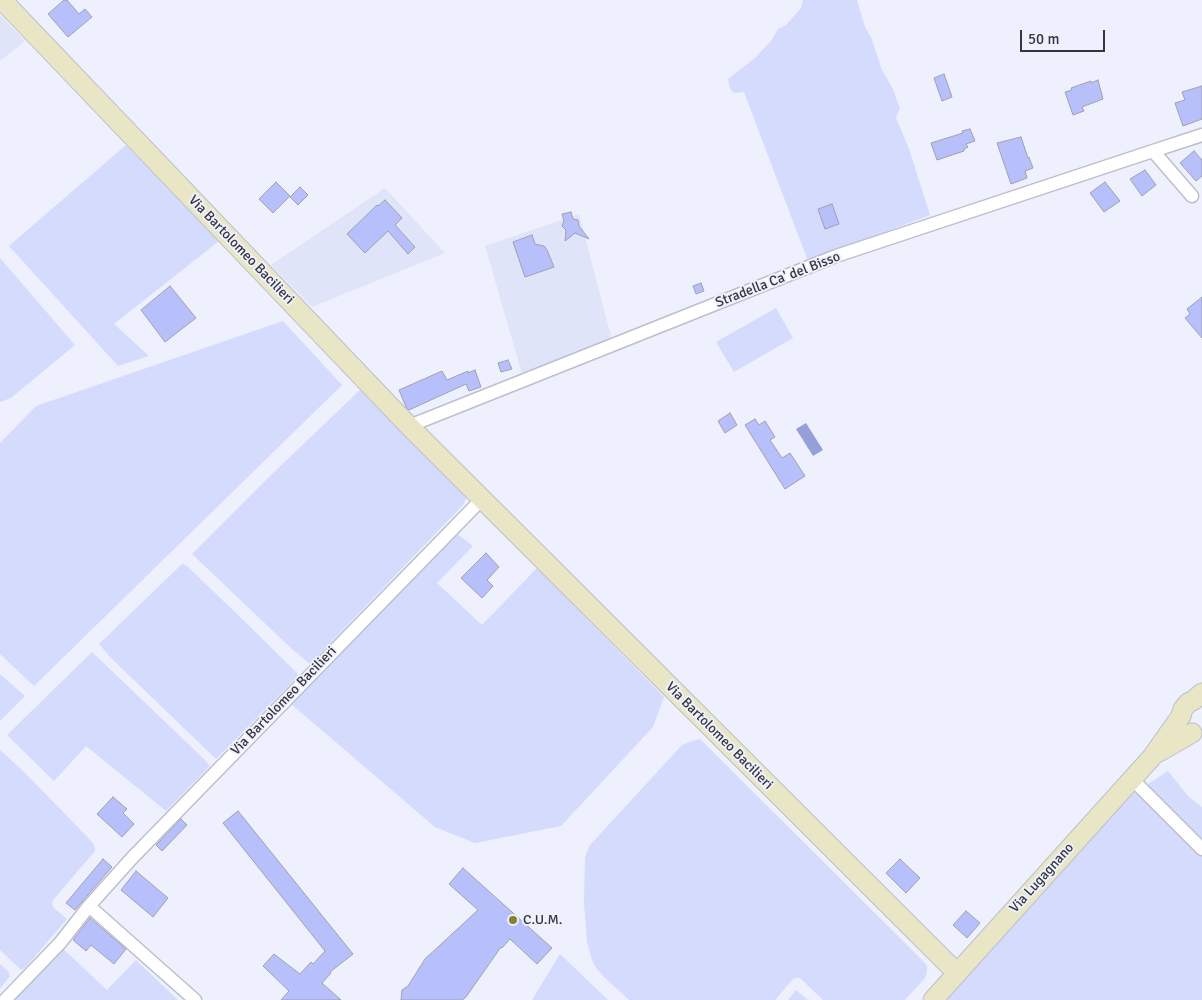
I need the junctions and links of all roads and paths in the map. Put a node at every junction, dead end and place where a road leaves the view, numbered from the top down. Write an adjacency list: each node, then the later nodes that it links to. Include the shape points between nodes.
1 (2, 0): 5 (street, Via Bartolomeo Bacilieri)
2 (1202, 135): 3 (street, Stradella Ca' del Bisso)
3 (1153, 150): 4 (street); 5 (street, Stradella Ca' del Bisso, via 836,256)
4 (1192, 196)
5 (409, 426): 6 (street, Via Bartolomeo Bacilieri)
6 (482, 499): 13 (street, Via Bartolomeo Bacilieri); 14 (street, Via Bartolomeo Bacilieri)
7 (1199, 698): 8 (street, Via Lugagnano, via 1188,703)
8 (1181, 716): 9 (street, Via Lugagnano, via 1184,726); 10 (street, Via Lugagnano)
9 (1197, 733): 10 (street, Via Lugagnano)
10 (1152, 757): 11 (street, Via Lugagnano)
11 (1132, 779): 12 (street); 14 (street, Via Lugagnano)
12 (1202, 848)
13 (89, 906): 15 (street, Via Bartolomeo Bacilieri, via 60,943); 16 (street)
14 (957, 973): 17 (street, Via Lugagnano)
15 (5, 1000)
16 (195, 1000)
17 (933, 1000)

